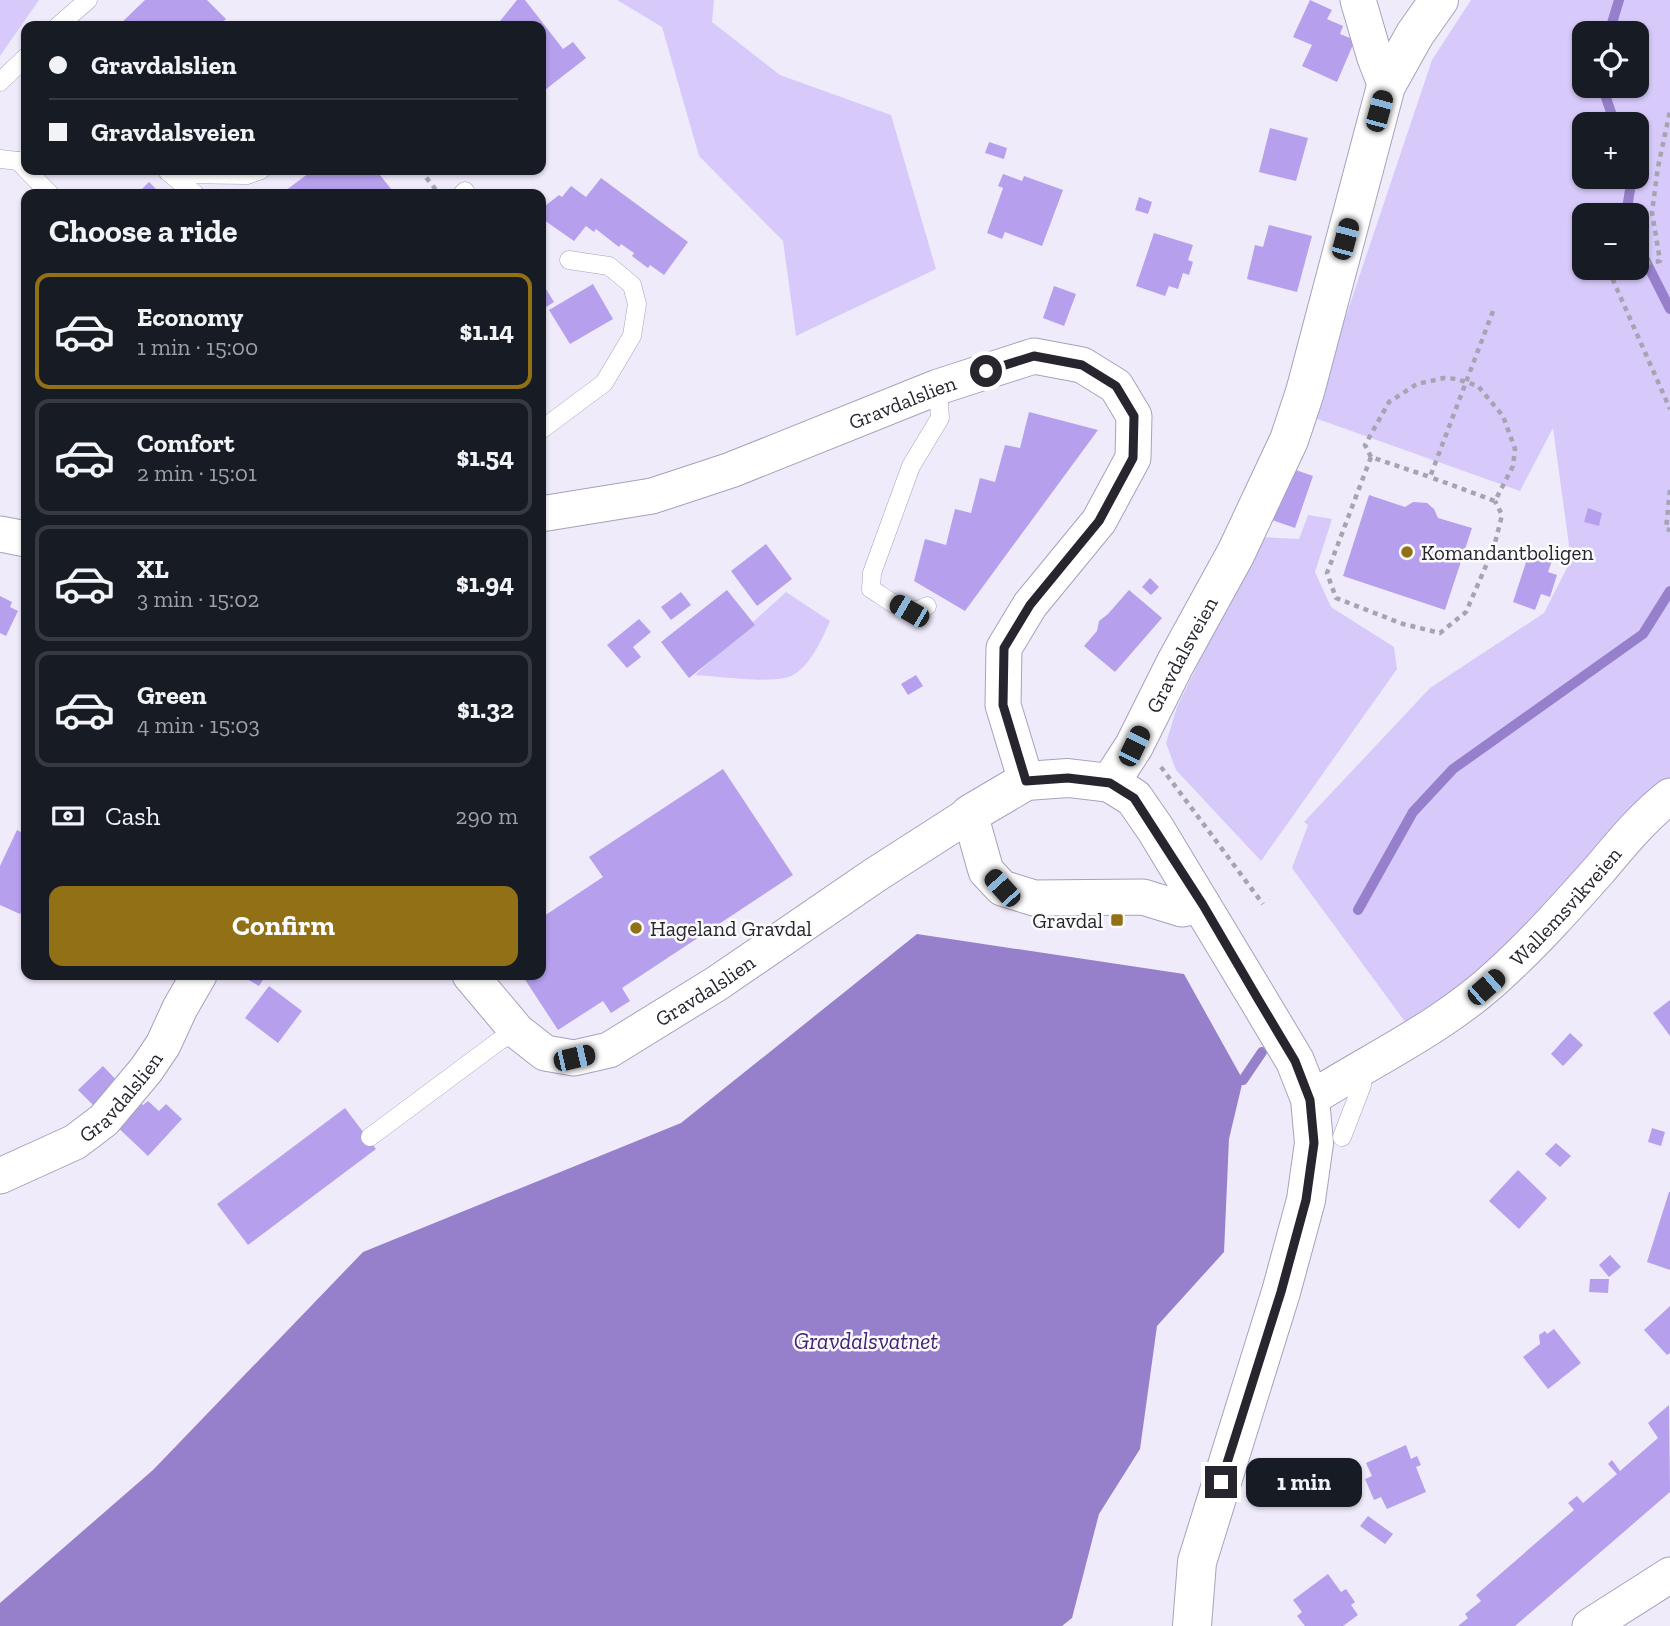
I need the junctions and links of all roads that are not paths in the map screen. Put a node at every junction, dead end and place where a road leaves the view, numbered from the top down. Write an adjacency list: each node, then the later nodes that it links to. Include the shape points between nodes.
1 (88, 0): 4 (lane)
2 (1358, 0): 7 (street)
3 (1439, 0): 7 (main road, Gravdalsveien)
4 (64, 21)
5 (21, 62): 6 (lane)
6 (0, 82)
7 (1386, 86): 20 (main road, Gravdalsveien, via 1289,440 1236,553)
8 (30, 175): 10 (lane)
9 (172, 175): 11 (lane)
10 (45, 189)
11 (189, 189)
12 (569, 260): 14 (lane, via 609,266 632,285 638,304 632,336 604,383)
13 (938, 387): 15 (street, Gravdalslien, via 731,470 652,496); 18 (lane, via 940,418 911,466 872,573 871,589 909,611); 19 (street, Gravdalslien, via 1034,356 1082,365 1116,386 1134,416 1133,458 1099,521 1030,605 1004,648 1003,705)
14 (546, 426)
15 (546, 513)
16 (0, 534): 17 (street)
17 (21, 538)
18 (927, 606)
19 (1026, 781): 20 (main road, Gravdalslien, via 1068,778); 22 (main road, Gravdalslien)
20 (1110, 783): 23 (main road, via 1134,798)
21 (1670, 796): 27 (street, Wallemsvikveien, via 1500,974 1429,1030)
22 (970, 814): 23 (street, via 986,871 1002,888 1034,898 1143,897 1182,909); 26 (street, Gravdalslien, via 609,1050 574,1058 545,1052)
23 (1203, 905): 28 (main road, via 1295,1061)
24 (196, 980): 31 (street, Gravdalslien, via 163,1045 104,1120 75,1142)
25 (474, 980): 26 (street, Gravdalslien)
26 (517, 1031): 29 (lane)
27 (1364, 1065): 28 (street, Wallemsvikveien); 30 (lane, via 1362,1085)
28 (1310, 1100): 33 (main road, via 1314,1143 1306,1200 1196,1562)
29 (370, 1137)
30 (1342, 1137)
31 (0, 1176)
32 (1670, 1575): 34 (street)
33 (1192, 1626)
34 (1590, 1626)

